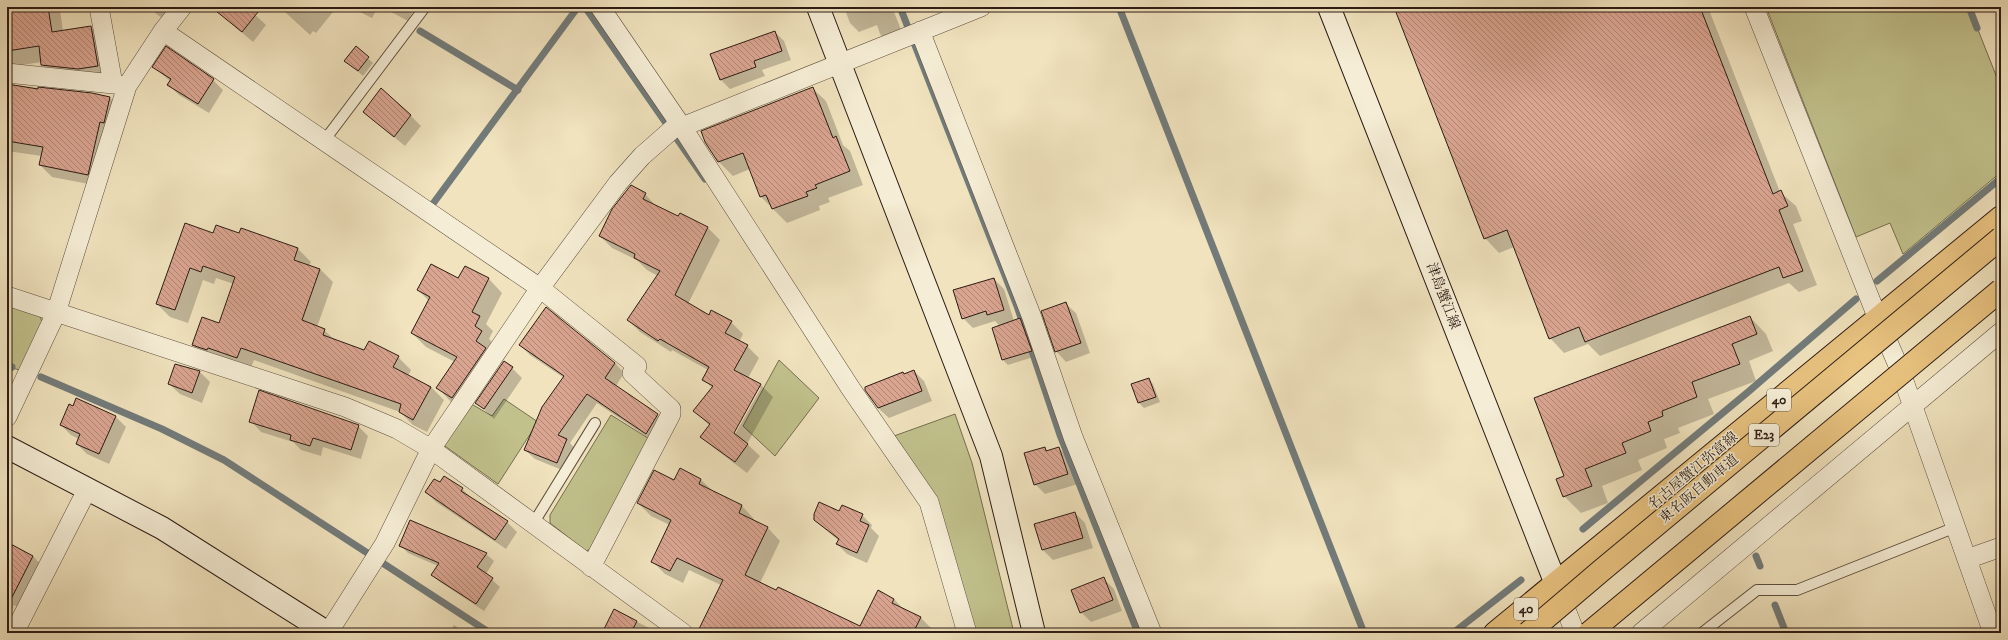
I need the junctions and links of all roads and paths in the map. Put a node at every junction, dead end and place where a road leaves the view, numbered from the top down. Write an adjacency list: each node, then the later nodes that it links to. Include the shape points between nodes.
1 (99, 7): 13 (street)
2 (182, 7): 9 (street)
3 (425, 7): 15 (lane)
4 (600, 7): 14 (street)
5 (818, 7): 11 (street)
6 (981, 7): 10 (street)
7 (1329, 7): 35 (street, 津島蟹江線)
8 (1754, 7): 22 (street)
9 (163, 30): 13 (street); 15 (street)
10 (920, 30): 11 (street); 41 (street, via 1031,315 1073,437)
11 (839, 64): 14 (street); 40 (street, via 991,456)
12 (7, 73): 13 (street)
13 (120, 85): 21 (street)
14 (674, 130): 18 (street, via 642,156 618,183); 39 (street, via 929,502)
15 (324, 141): 18 (street)
16 (2001, 217): 22 (main road, 名古屋蟹江弥富線 / 40)
17 (2001, 238): 43 (main road, 東名阪自動車道 / E23, bridge)
18 (540, 288): 28 (street); 34 (street, via 637,366 632,373 671,409 671,414)
19 (2001, 290): 45 (main road, bridge)
20 (7, 296): 21 (street)
21 (56, 313): 25 (street); 28 (street, via 345,407 397,429)
22 (1878, 319): 24 (street); 35 (main road, 名古屋蟹江弥富線 / 40)
23 (2001, 332): 24 (street)
24 (1912, 405): 31 (street); 46 (street)
25 (7, 417)
26 (595, 423): 30 (lane)
27 (7, 447): 29 (street)
28 (431, 449): 30 (street); 37 (street, via 385,543)
29 (87, 490): 36 (street); 37 (street, via 162,528)
30 (533, 524): 34 (street)
31 (1956, 527): 33 (street); 47 (lane, via 1797,590 1757,590)
32 (2001, 547): 33 (street)
33 (1967, 559): 48 (street)
34 (591, 567): 38 (street)
35 (1556, 584): 42 (main road, 名古屋蟹江弥富線 / 40); 44 (street)
36 (14, 633)
37 (328, 633)
38 (683, 633)
39 (967, 633)
40 (1034, 633)
41 (1152, 633)
42 (1495, 633)
43 (1528, 633)
44 (1575, 633)
45 (1589, 633)
46 (1641, 633)
47 (1702, 633)
48 (1993, 633)

